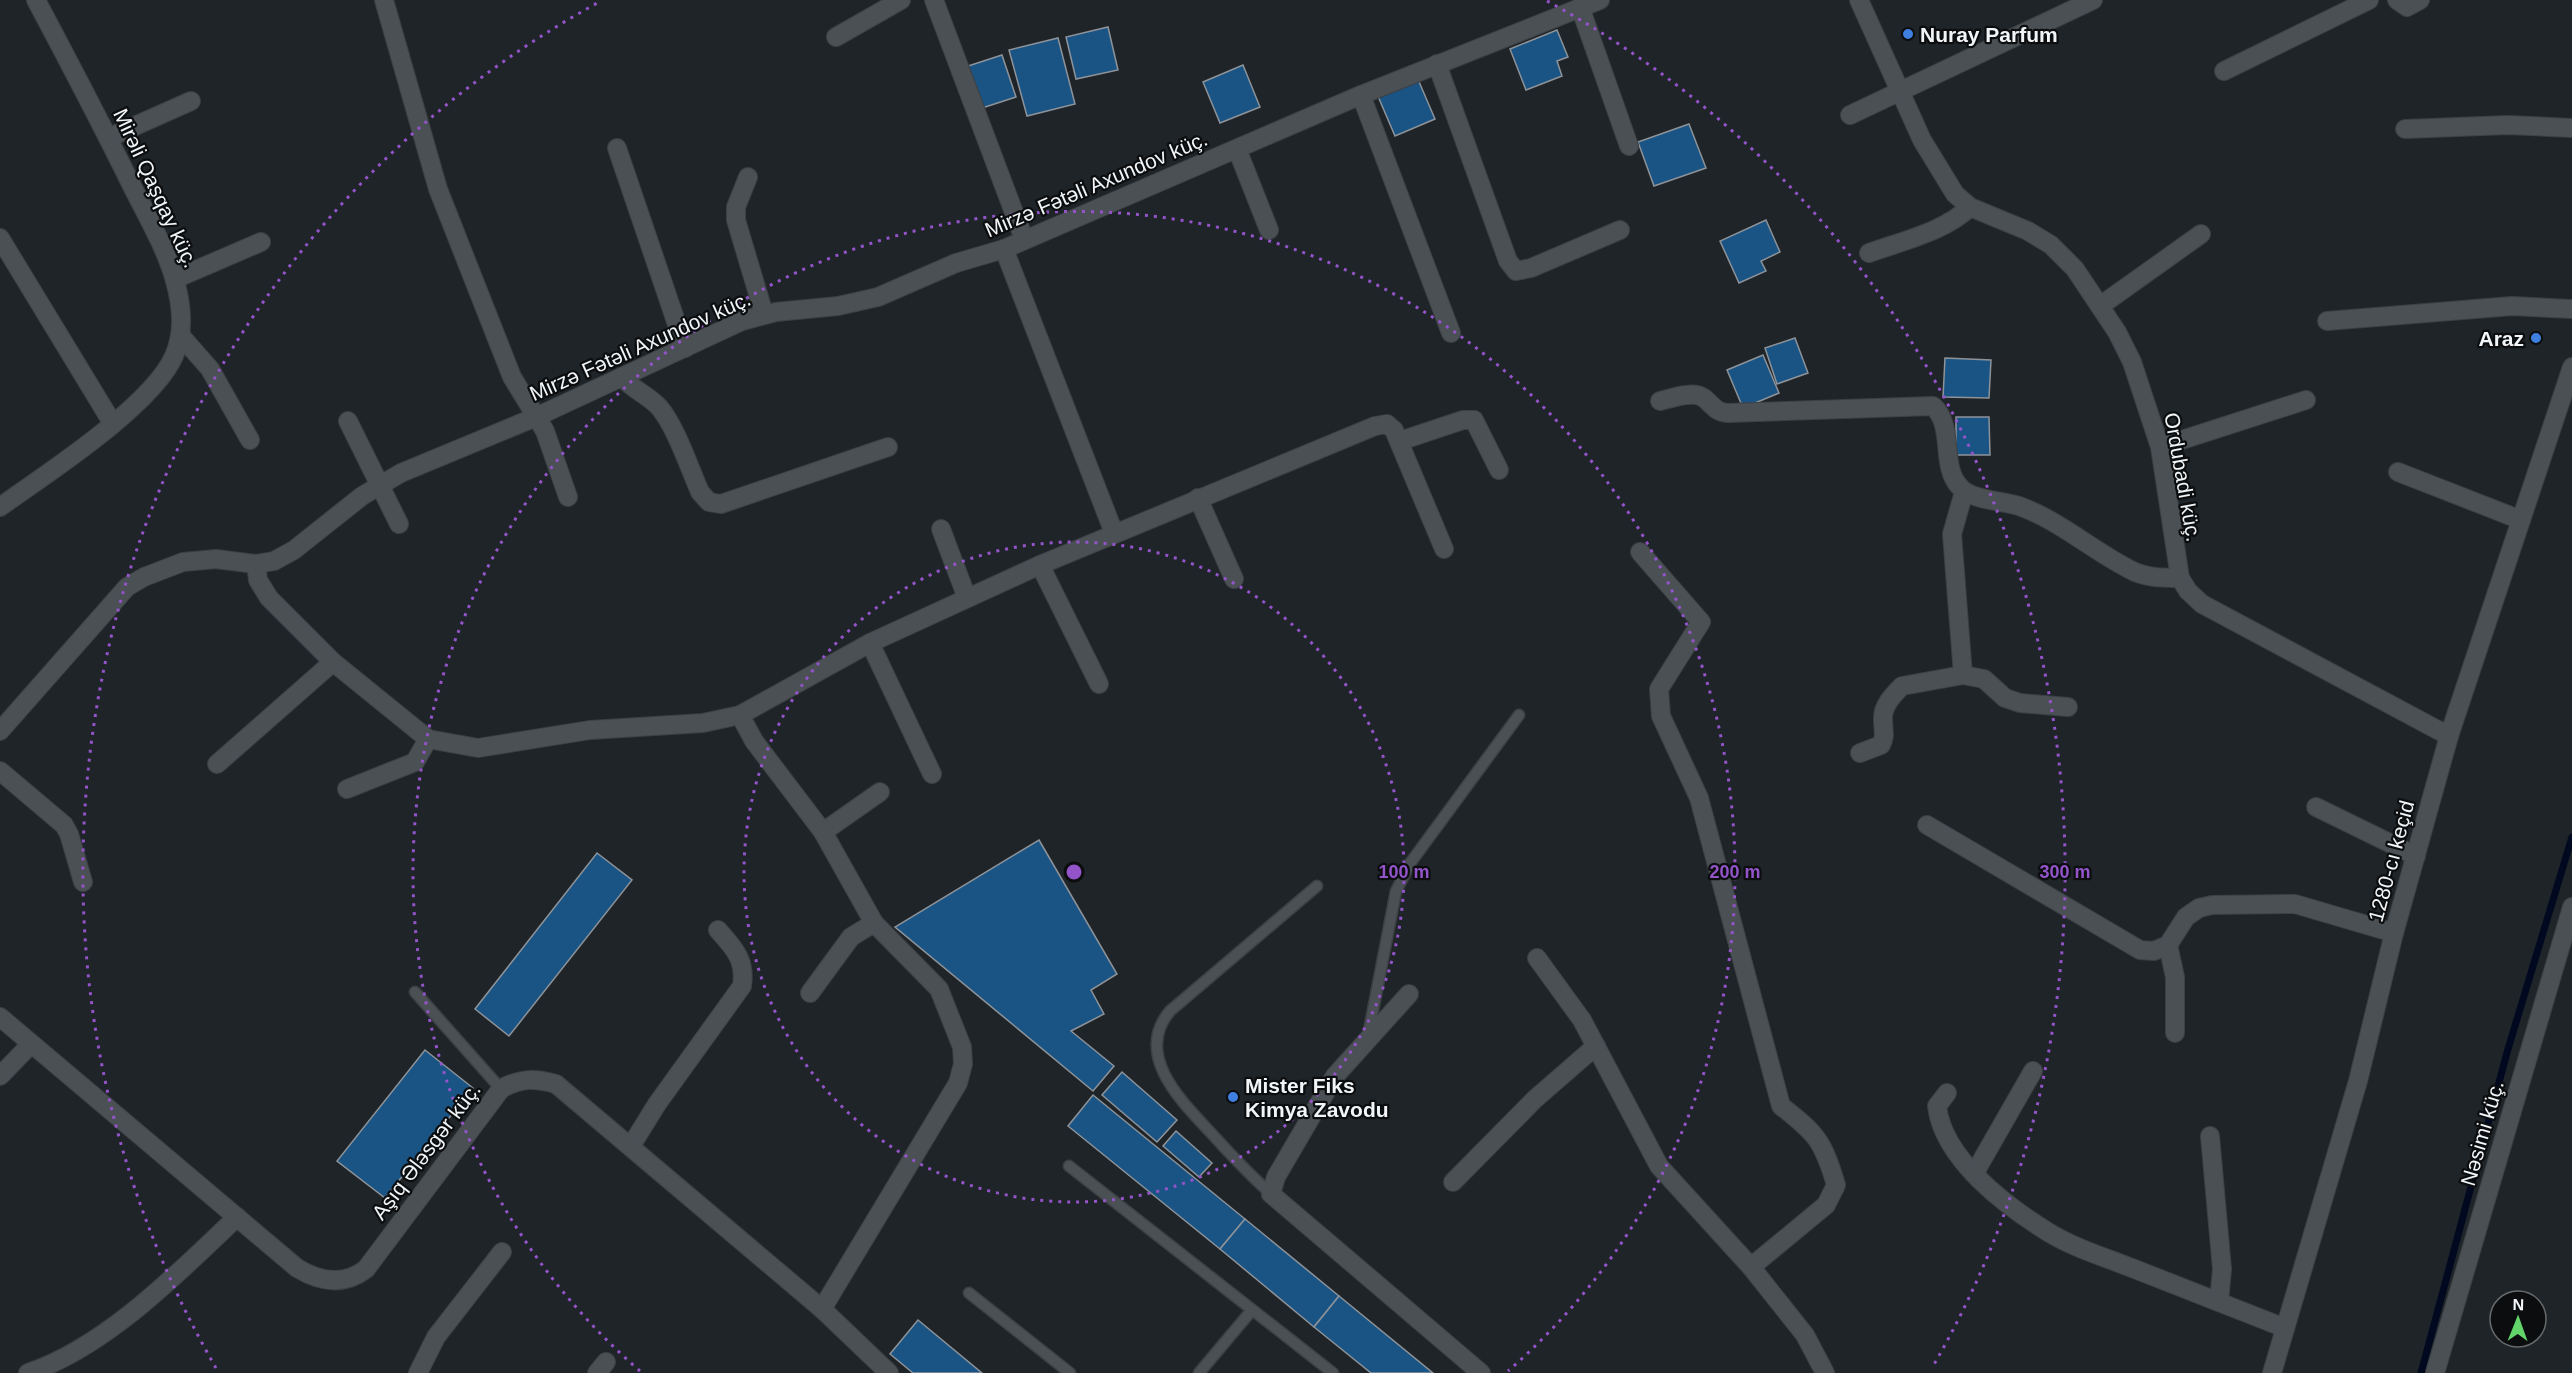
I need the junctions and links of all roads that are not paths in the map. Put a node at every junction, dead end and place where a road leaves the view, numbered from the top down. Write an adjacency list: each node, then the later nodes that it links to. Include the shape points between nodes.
1 (36, 0): 21 (street, Mirəli Qaşqay küç.)
2 (384, 0): 47 (street, via 438,189 512,377)
3 (901, 0): 12 (street)
4 (934, 0): 31 (street)
5 (1600, 0): 11 (street, Mirzə Fətəli Axundov küç.)
6 (1859, 0): 15 (street, Ordubadi küç.)
7 (2093, 0): 15 (street)
8 (2369, 0): 14 (street)
9 (2397, 0): 10 (street, via 2407,7)
10 (2420, 0)
11 (1580, 7): 13 (street, Mirzə Fətəli Axundov küç.); 22 (street)
12 (836, 37)
13 (1437, 64): 16 (street, Mirzə Fətəli Axundov küç.); 28 (street, via 1508,261 1516,271)
14 (2224, 70)
15 (1899, 90): 18 (street); 26 (street, Ordubadi küç., via 1945,180)
16 (1361, 95): 24 (street, Mirzə Fətəli Axundov küç.); 40 (street)
17 (191, 101): 21 (street)
18 (1850, 115)
19 (2572, 128): 20 (street, via 2508,125)
20 (2405, 129)
21 (108, 138): 35 (street, Mirəli Qaşqay küç.)
22 (1629, 146)
23 (616, 148): 42 (street)
24 (1237, 149): 27 (street); 31 (street, Mirzə Fətəli Axundov küç.)
25 (748, 177): 38 (street, via 736,207 736,220)
26 (1970, 207): 34 (street, via 1943,226); 36 (street, Ordubadi küç., via 2051,245 2075,269)
27 (1269, 230)
28 (1620, 230)
29 (2201, 234): 36 (street)
30 (0, 238): 49 (street)
31 (1024, 239): 33 (street, Mirzə Fətəli Axundov küç.)
32 (261, 242): 35 (street)
33 (1004, 249): 38 (street, Mirzə Fətəli Axundov küç., via 956,263 878,297 838,306); 64 (street)
34 (1869, 253)
35 (174, 279): 41 (street, Mirəli Qaşqay küç., via 181,310)
36 (2100, 306): 53 (street, Ordubadi küç., via 2132,362)
37 (2572, 309): 39 (street, via 2512,306)
38 (764, 314): 42 (street, Mirzə Fətəli Axundov küç.)
39 (2327, 321)
40 (1451, 333)
41 (181, 336): 49 (street, Mirəli Qaşqay küç., via 162,376); 50 (street, via 210,369)
42 (685, 348): 44 (street, Mirzə Fətəli Axundov küç.)
43 (2572, 367): 61 (street, 1280-cı keçid)
44 (622, 377): 47 (street, Mirzə Fətəli Axundov küç.); 52 (street, via 632,389 658,405 700,492 709,502 721,504)
45 (2306, 400): 53 (street)
46 (1660, 401): 57 (street, via 1702,396 1718,412 1728,413 1933,406 1941,413 1953,477)
47 (536, 417): 56 (street, Mirzə Fətəli Axundov küç., via 401,473); 58 (street, via 545,431)
48 (348, 421): 56 (street)
49 (113, 424): 60 (street, Mirəli Qaşqay küç.)
50 (250, 440)
51 (1400, 441): 54 (street, via 1463,420 1474,420); 59 (street, via 1387,424 1375,426); 65 (street)
52 (888, 447)
53 (2160, 447): 69 (street, Ordubadi küç.)
54 (1499, 470)
55 (2398, 472): 61 (street)
56 (379, 486): 62 (street); 67 (street, Mirzə Fətəli Axundov küç., via 294,550 274,561)
57 (1964, 492): 69 (street, via 2018,505 2044,517 2136,572); 74 (street, via 1952,534)
58 (568, 496)
59 (1198, 498): 64 (street); 70 (street)
60 (0, 507)
61 (2521, 520): 80 (street, 1280-cı keçid)
62 (399, 524)
63 (940, 530): 71 (street)
64 (1114, 533): 68 (street)
65 (1444, 549)
66 (1640, 552): 120 (street, via 1701,622 1659,689 1661,716 1699,798 1781,1106 1813,1131 1836,1185 1826,1205)
67 (256, 564): 73 (street, via 258,580 269,598); 79 (street, Mirzə Fətəli Axundov küç., via 216,559 183,562 127,587)
68 (1040, 565): 71 (street); 75 (street)
69 (2180, 578): 80 (street, via 2202,604)
70 (1234, 579)
71 (966, 598): 72 (street)
72 (870, 643): 77 (street); 85 (street)
73 (333, 662): 81 (street); 83 (street)
74 (1963, 675): 76 (street, via 1984,679 2005,698 2020,703); 82 (street, via 1902,686 1885,707 1882,719 1886,736 1881,745)
75 (1099, 684)
76 (2068, 706)
77 (740, 715): 81 (street, via 703,723 590,730 478,748); 90 (street, via 754,741)
78 (1519, 715): 105 (lane, via 1411,862 1396,891)
79 (0, 731)
80 (2449, 736): 91 (street, 1280-cı keçid)
81 (428, 739): 86 (street, via 415,762)
82 (1860, 753)
83 (217, 764)
84 (0, 771): 92 (street, via 64,825)
85 (932, 774)
86 (347, 789)
87 (880, 792): 90 (street)
88 (2316, 807): 91 (street)
89 (1928, 825): 98 (street, via 2140,950 2154,951)
90 (823, 832): 95 (street)
91 (2416, 856): 97 (street, 1280-cı keçid)
92 (83, 882)
93 (1317, 886): 117 (lane, via 1160,1023 1157,1046 1162,1070 1174,1094)
94 (2572, 907): 135 (street, Nəsimi küç.)
95 (874, 923): 101 (street, via 851,937); 123 (street, via 939,990 962,1047 963,1064 958,1083)
96 (718, 930): 113 (street, via 743,963 742,986)
97 (2394, 933): 98 (street, via 2295,904 2212,905 2186,917); 125 (street, 1280-cı keçid, via 2361,1070)
98 (2168, 945): 104 (street, via 2175,977)
99 (1537, 958): 107 (street)
100 (415, 992): 110 (lane)
101 (810, 993)
102 (1408, 994): 105 (street)
103 (0, 1017): 106 (street, Aşıq Ələsgər küç.)
104 (2175, 1033)
105 (1367, 1039): 117 (street, via 1323,1094 1276,1177)
106 (31, 1044): 109 (street); 118 (street, Aşıq Ələsgər küç.)
107 (1596, 1046): 116 (street, via 1535,1099); 120 (street, via 1659,1166)
108 (2033, 1071): 115 (street)
109 (0, 1077)
110 (501, 1089): 113 (street, Aşıq Ələsgər küç., via 530,1079 556,1084); 118 (street, Aşıq Ələsgər küç., via 357,1276 329,1281 313,1278)
111 (1947, 1093): 115 (street, via 1937,1106 1938,1119)
112 (2210, 1136): 122 (street, via 2222,1269)
113 (631, 1146): 123 (street, Aşıq Ələsgər küç.)
114 (1069, 1166): 124 (lane)
115 (1974, 1174): 122 (street, via 2015,1210 2067,1242)
116 (1453, 1182)
117 (1271, 1194): 132 (street)
118 (237, 1217): 126 (street, via 179,1272 88,1345)
119 (502, 1251): 127 (street, via 436,1337)
120 (1751, 1268): 133 (street, via 1805,1335)
121 (969, 1293): 129 (lane)
122 (2219, 1302): 125 (street)
123 (822, 1309): 128 (street, Aşıq Ələsgər küç.)
124 (1252, 1310): 130 (lane); 131 (lane)
125 (2285, 1328): 134 (street, 1280-cı keçid)
126 (28, 1373)
127 (418, 1373)
128 (888, 1373)
129 (1070, 1373)
130 (1198, 1373)
131 (1333, 1373)
132 (1481, 1373)
133 (1825, 1373)
134 (2272, 1373)
135 (2435, 1373)

